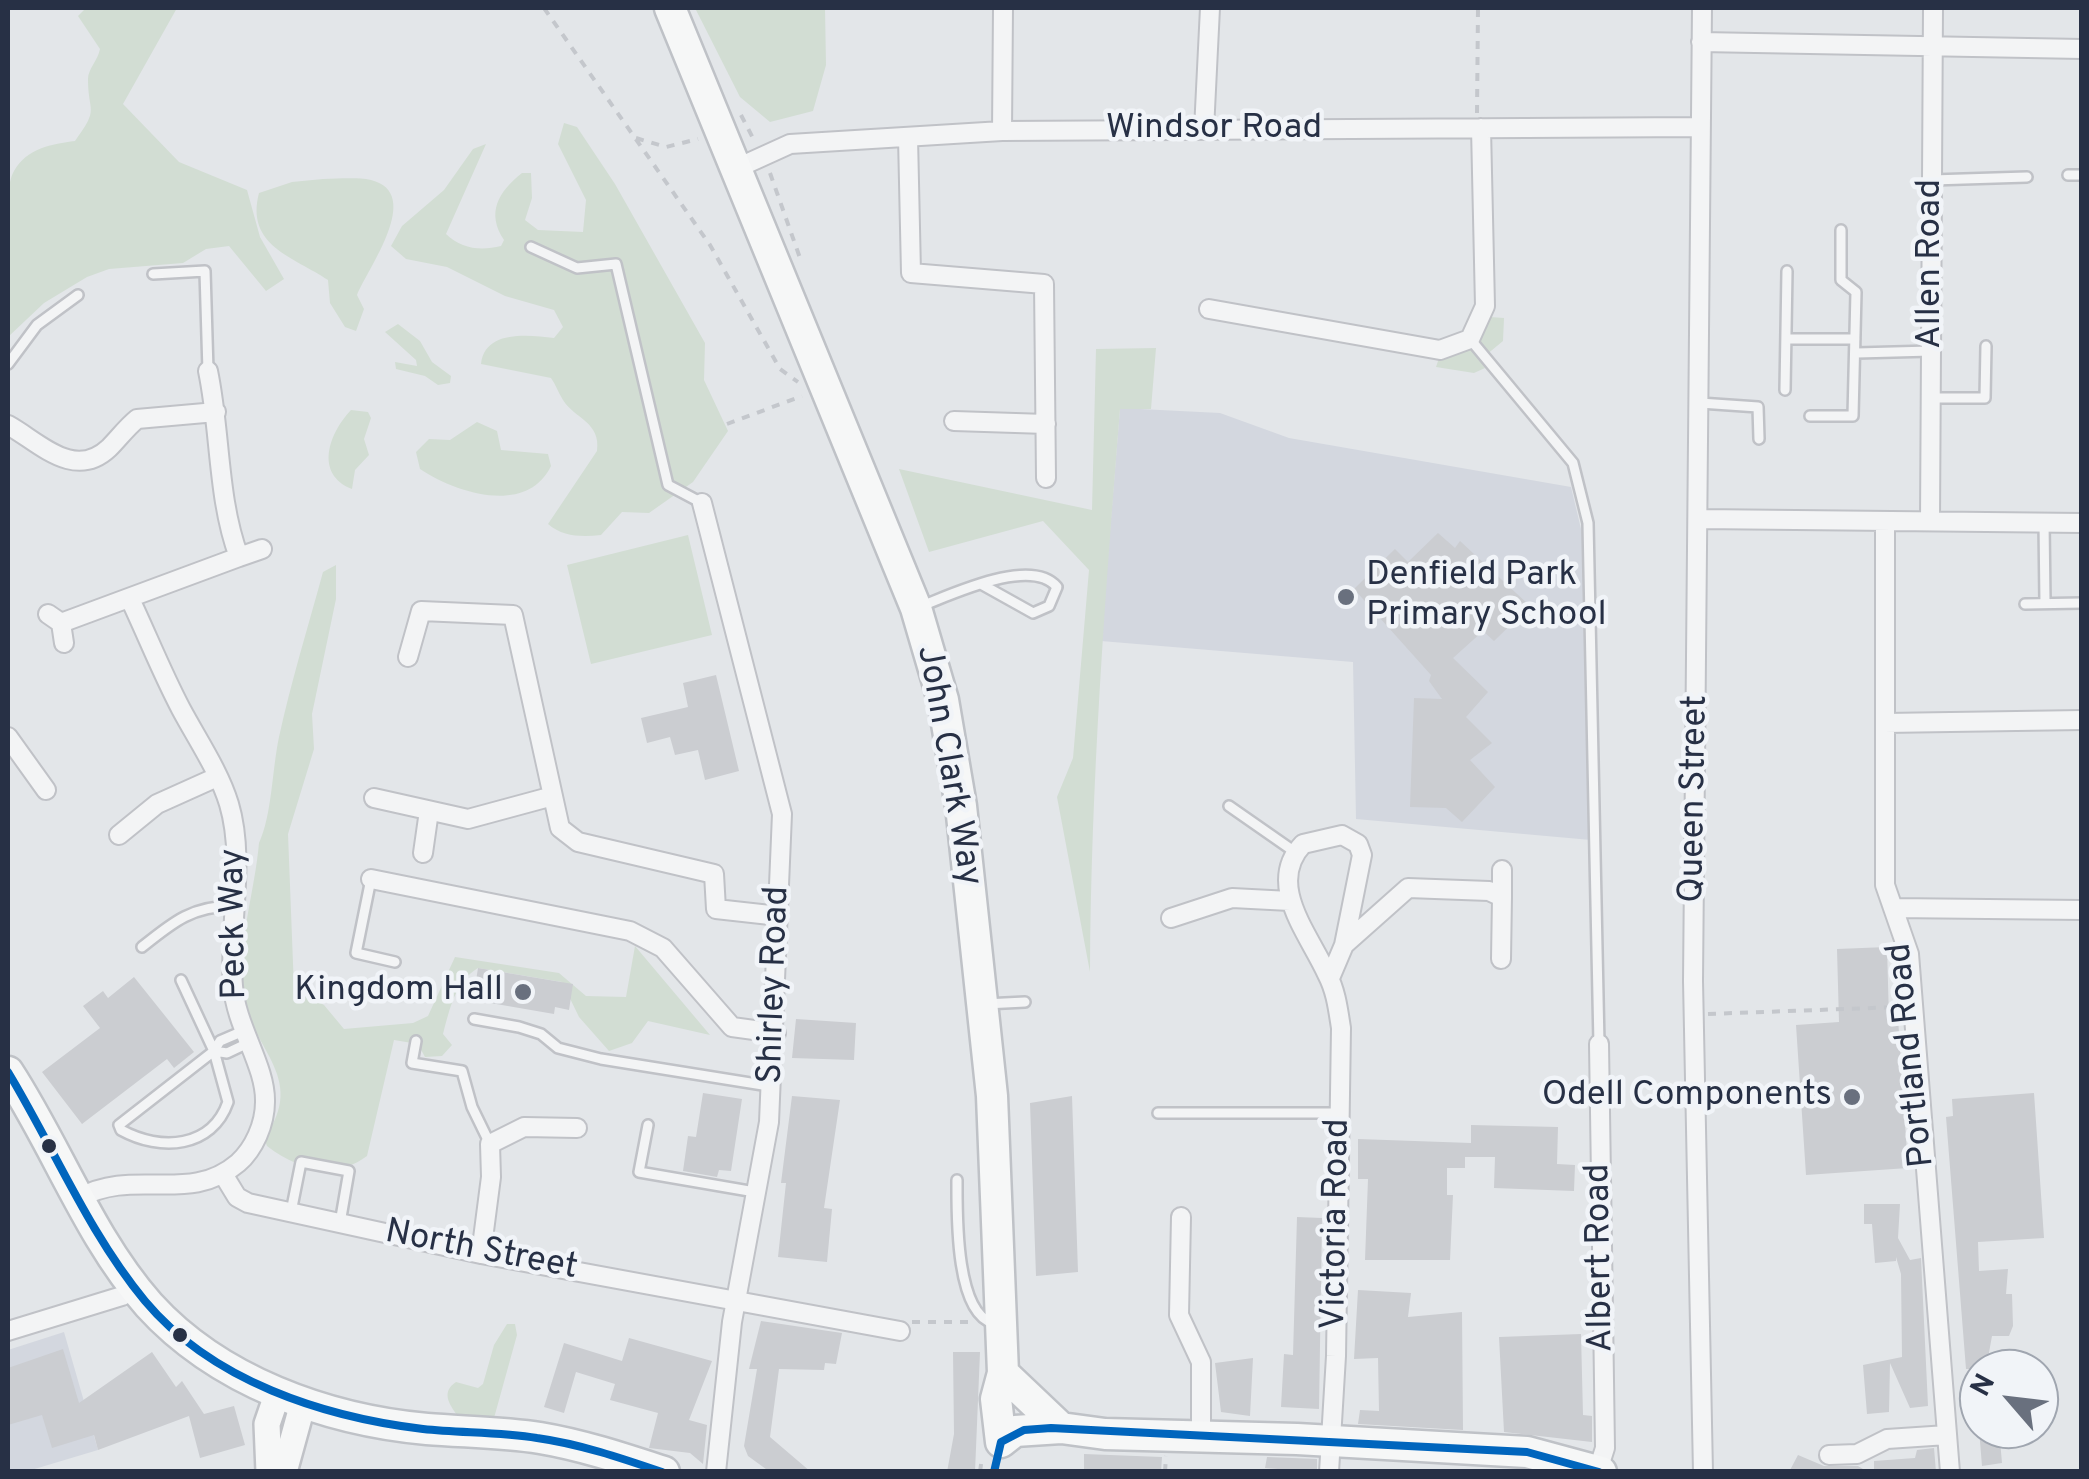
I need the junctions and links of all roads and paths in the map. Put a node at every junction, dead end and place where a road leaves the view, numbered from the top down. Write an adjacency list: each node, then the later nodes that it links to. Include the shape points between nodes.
1 (544, 8): 16 (path)
2 (670, 8): 18 (main road, John Clark Way)
3 (1003, 8): 15 (street)
4 (1210, 8): 14 (street)
5 (1478, 8): 12 (path)
6 (1702, 8): 8 (street, Queen Street)
7 (1933, 8): 9 (street, Allen Road)
8 (1701, 42): 9 (street); 11 (street, Queen Street)
9 (1932, 46): 10 (street); 22 (street, Allen Road)
10 (2082, 49)
11 (1700, 127): 12 (street, Windsor Road); 41 (street, Queen Street)
12 (1479, 128): 14 (street, Windsor Road); 29 (street, via 1485,306)
13 (703, 130): 16 (path, via 696,141 666,147)
14 (1204, 130): 15 (street, Windsor Road)
15 (1002, 132): 17 (street, Windsor Road)
16 (632, 136): 37 (path, via 710,245 780,369 789,380)
17 (908, 137): 18 (street, Windsor Road, via 790,144); 46 (street, via 911,273 1044,284)
18 (735, 169): 63 (main road, John Clark Way)
19 (2068, 175): 20 (lane)
20 (2082, 175)
21 (2027, 177): 22 (lane)
22 (1932, 180): 33 (street, Allen Road)
23 (1842, 230): 31 (lane, via 1842,280 1856,292)
24 (531, 248): 50 (lane, via 577,268 616,264 668,485)
25 (1787, 270): 30 (lane)
26 (154, 274): 36 (lane, via 205,271)
27 (78, 295): 35 (lane, via 37,324)
28 (1210, 309): 29 (street, via 1440,350)
29 (1470, 339): 101 (lane, via 1573,463 1588,523)
30 (1787, 339): 31 (lane); 38 (lane)
31 (1855, 339): 34 (lane)
32 (1986, 346): 40 (lane, via 1985,398)
33 (1931, 351): 34 (lane); 40 (street, Allen Road)
34 (1857, 353): 43 (lane, via 1853,416)
35 (8, 364)
36 (208, 371): 42 (street)
37 (808, 378)
38 (1784, 390)
39 (806, 394): 45 (path)
40 (1931, 398): 53 (street, Allen Road)
41 (1700, 403): 48 (lane, via 1758,407); 51 (street, Queen Street)
42 (216, 412): 47 (street, via 137,418 107,450 84,461 60,459); 57 (street, via 224,510)
43 (1810, 416)
44 (954, 421): 46 (street)
45 (727, 424)
46 (1046, 424): 49 (street)
47 (8, 425)
48 (1759, 439)
49 (1046, 478)
50 (702, 503): 85 (street, Shirley Road, via 782,814)
51 (1700, 519): 52 (street); 96 (street, Queen Street)
52 (1884, 521): 53 (street); 67 (street, Portland Road)
53 (1930, 521): 54 (street)
54 (2044, 522): 55 (street); 60 (lane)
55 (2082, 522)
56 (262, 549): 57 (street)
57 (238, 557): 59 (street)
58 (981, 584): 58 (lane, via 1042,574 1057,587 1049,606 1032,614); 63 (lane)
59 (130, 598): 64 (street, via 55,619); 69 (street, Peck Way)
60 (2045, 603): 61 (lane); 62 (lane)
61 (2082, 603)
62 (2025, 604)
63 (916, 608): 94 (main road, John Clark Way, via 943,700 962,806)
64 (64, 643)
65 (408, 658): 71 (street, via 422,611 513,615)
66 (2082, 720): 67 (street)
67 (1884, 723): 83 (street, Portland Road, via 1884,886)
68 (8, 737): 70 (street)
69 (216, 777): 75 (street, via 157,804); 82 (street, Peck Way, via 235,834)
70 (46, 790)
71 (553, 796): 74 (street, via 468,819); 85 (street, via 560,828 578,842 714,874 716,909)
72 (374, 798): 74 (street)
73 (1228, 806): 76 (lane)
74 (429, 811): 77 (street)
75 (119, 835)
76 (1295, 852): 81 (street, via 1288,871); 87 (street, via 1329,835 1358,844 1360,870)
77 (423, 853)
78 (1502, 870): 80 (street)
79 (371, 879): 90 (lane, via 356,953); 98 (street, via 630,930 663,948 732,1027)
80 (1502, 898): 87 (street, via 1488,891 1408,888); 89 (street)
81 (1290, 902): 86 (street, via 1232,898); 91 (street, Victoria Road)
82 (233, 906): 88 (lane, via 181,915); 99 (street, Peck Way, via 232,984)
83 (1892, 908): 84 (street); 95 (street, Portland Road, via 1909,954)
84 (2082, 910)
85 (778, 916): 98 (street, Shirley Road)
86 (1171, 918)
87 (1344, 945): 91 (street)
88 (142, 947)
89 (1501, 958)
90 (395, 962)
91 (1330, 978): 106 (street, Victoria Road, via 1341,1028)
92 (181, 980): 102 (lane)
93 (1025, 1002): 94 (lane)
94 (982, 1004): 120 (main road, John Clark Way, via 996,1174)
95 (1913, 1006): 96 (path); 126 (street, Portland Road)
96 (1694, 1014): 136 (street, Queen Street)
97 (474, 1018): 104 (lane, via 519,1027 558,1048 601,1059)
98 (776, 1033): 104 (street, Shirley Road)
99 (244, 1038): 102 (lane, via 227,1052); 110 (street, Peck Way, via 265,1092 264,1117 256,1140)
100 (416, 1042): 109 (lane, via 412,1063 462,1071)
101 (1599, 1044): 131 (street, Albert Road, via 1605,1448)
102 (214, 1051): 102 (lane, via 228,1102 211,1133 167,1142 121,1130 118,1125)
103 (8, 1072): 113 (main road)
104 (772, 1086): 112 (street, Shirley Road)
105 (1158, 1113): 106 (lane)
106 (1340, 1113): 129 (street, Victoria Road)
107 (648, 1125): 112 (lane, via 639,1172)
108 (576, 1128): 109 (street, via 524,1127)
109 (490, 1144): 117 (street)
110 (223, 1174): 113 (street, via 180,1185 118,1182); 114 (street, North Street, via 248,1203)
111 (957, 1180): 120 (lane, via 962,1273 977,1312)
112 (758, 1193): 119 (street, Shirley Road)
113 (79, 1198): 118 (main road)
114 (291, 1212): 116 (street, North Street); 116 (lane, via 301,1162 349,1171)
115 (1180, 1217): 127 (street, via 1179,1315 1201,1362)
116 (340, 1223): 117 (street, North Street)
117 (481, 1254): 119 (street, North Street)
118 (135, 1286): 121 (street, via 122,1296); 124 (main road, via 202,1350)
119 (738, 1301): 122 (street, North Street); 135 (street, Shirley Road)
120 (994, 1323): 122 (path, via 909,1322); 123 (main road, John Clark Way)
121 (8, 1331)
122 (900, 1331)
123 (1003, 1373): 125 (main road); 130 (main road, John Clark Way, via 996,1398)
124 (291, 1398): 132 (main road, via 267,1424); 133 (main road); 134 (main road, via 424,1428 538,1438)
125 (1062, 1428): 127 (main road); 130 (main road, via 1015,1431)
126 (1947, 1434): 128 (street, via 1887,1439 1857,1454); 137 (street, Portland Road)
127 (1201, 1437): 129 (main road)
128 (1828, 1455)
129 (1331, 1456): 131 (main road, via 1550,1454)
130 (997, 1457)
131 (1599, 1471)
132 (269, 1472)
133 (284, 1472)
134 (664, 1472)
135 (716, 1472)
136 (1702, 1472)
137 (1950, 1472)

